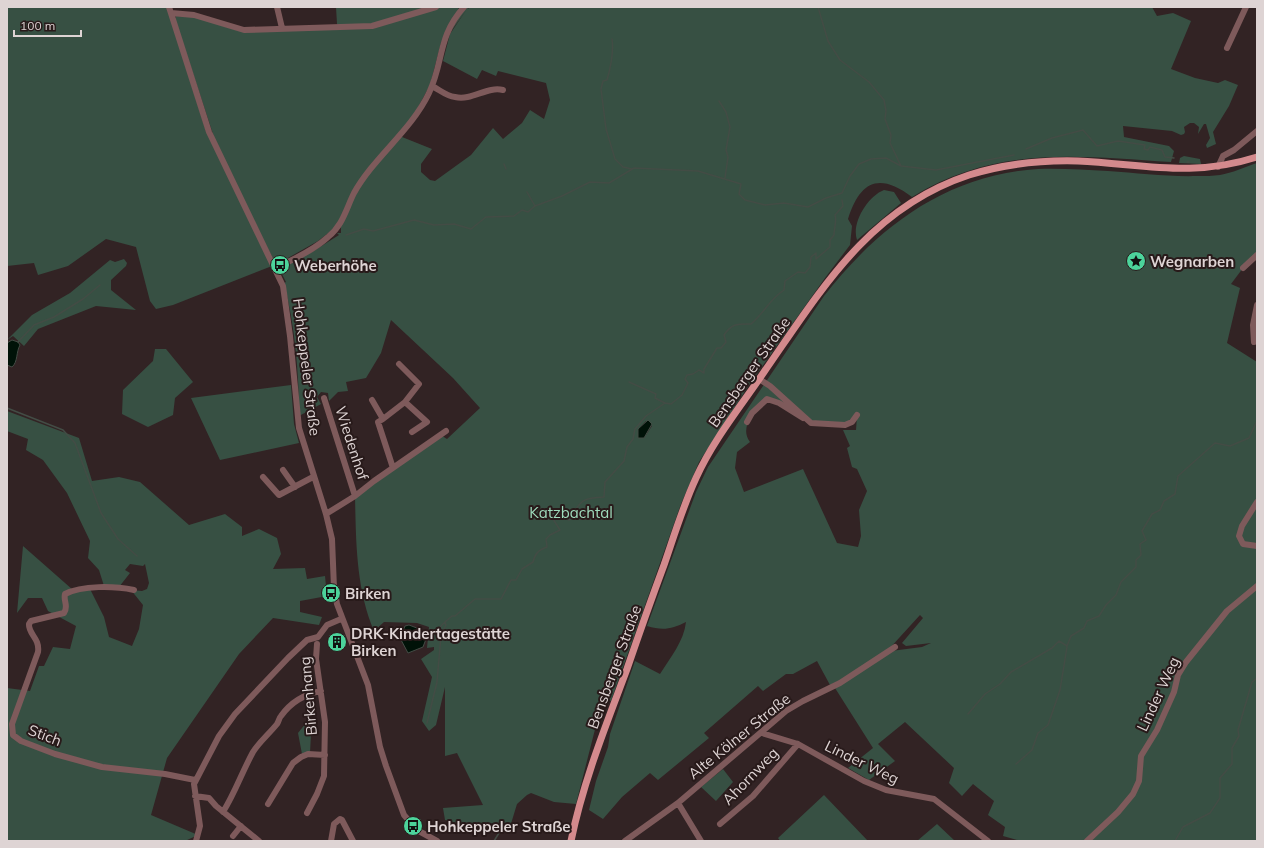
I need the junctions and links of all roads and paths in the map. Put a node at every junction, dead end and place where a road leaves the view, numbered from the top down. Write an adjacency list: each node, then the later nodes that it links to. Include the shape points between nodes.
1 (277, 7): 6 (street)
2 (436, 7): 6 (street, via 372,26)
3 (464, 7): 8 (street, via 446,34)
4 (1246, 7): 7 (street)
5 (170, 10): 6 (street, via 240,30); 14 (street, Hohkeppeler Straße, via 209,132)
6 (282, 28)
7 (1227, 48)
8 (432, 86): 9 (street, via 456,98 474,97 496,88); 14 (street, via 423,104 362,180 341,223 320,243)
9 (503, 90)
10 (1257, 131): 12 (street, via 1223,156)
11 (1257, 157): 12 (main road, Bensberger Straße)
12 (1218, 167): 19 (main road, Bensberger Straße, via 1170,169 1076,161 1026,163 950,182 887,218 856,247)
13 (1257, 255): 15 (street)
14 (275, 268): 32 (street, Hohkeppeler Straße, via 286,301 299,428)
15 (1243, 268)
16 (1257, 305): 17 (street, via 1253,325)
17 (1254, 342)
18 (399, 364): 22 (street, via 419,384)
19 (759, 379): 25 (street); 61 (main road, Bensberger Straße, via 715,445 690,494 583,792)
20 (324, 398): 34 (street, Wiedenhof)
21 (372, 400): 24 (street)
22 (405, 402): 24 (street); 28 (street, via 427,422)
23 (857, 415): 25 (street, via 852,422 845,425 818,425)
24 (383, 419): 29 (street, Wiedenhof, via 378,422)
25 (808, 421): 26 (street, via 779,402 767,398)
26 (747, 422)
27 (446, 430): 29 (street, Wiedenhof)
28 (412, 432)
29 (393, 468): 34 (street, Wiedenhof)
30 (283, 470): 33 (street)
31 (263, 477): 33 (street, via 279,495)
32 (313, 477): 33 (street); 36 (street, Hohkeppeler Straße)
33 (295, 487)
34 (355, 496): 36 (street, Wiedenhof)
35 (1257, 502): 37 (street, via 1242,526 1239,536 1243,544)
36 (326, 514): 40 (street, Hohkeppeler Straße, via 332,539 334,588)
37 (1257, 546)
38 (1257, 586): 65 (street, Linder Weg, via 1227,611 1186,662 1178,675 1174,692 1157,730 1141,756 1139,781 1133,794)
39 (134, 590): 47 (street, Stich, via 73,590 65,594 67,607 64,613 31,621 29,628 38,642 38,652 12,724 13,735 21,741 90,764)
40 (341, 619): 41 (street, via 327,625); 60 (street, Hohkeppeler Straße, via 368,684 380,748 400,808 413,826)
41 (317, 640): 43 (street, Birkenhang, via 316,659); 47 (street, via 307,640 235,714 212,747)
42 (895, 647): 44 (street, Alte Kölner Straße, via 840,683 795,706)
43 (321, 691): 46 (street, Birkenhang, via 325,722); 51 (street, via 312,692 297,700 262,739)
44 (762, 732): 45 (street, Linder Weg); 49 (street, Alte Kölner Straße)
45 (798, 744): 53 (street, Ahornweg, via 753,796); 64 (street, Linder Weg, via 864,781 886,790 934,799)
46 (325, 755): 50 (street, via 308,754 293,763); 52 (street, Birkenhang, via 321,786)
47 (195, 780): 48 (street)
48 (195, 796): 51 (street, via 207,797); 56 (street, via 200,826)
49 (678, 803): 62 (street, Alte Kölner Straße); 63 (street)
50 (268, 804)
51 (223, 812): 54 (street)
52 (307, 813)
53 (720, 824)
54 (241, 826): 55 (street); 57 (street)
55 (233, 836)
56 (196, 841)
57 (259, 841)
58 (331, 841): 59 (street, via 334,824 340,819)
59 (353, 841)
60 (437, 841)
61 (571, 841)
62 (624, 841)
63 (701, 841)
64 (988, 841)
65 (1087, 841)

